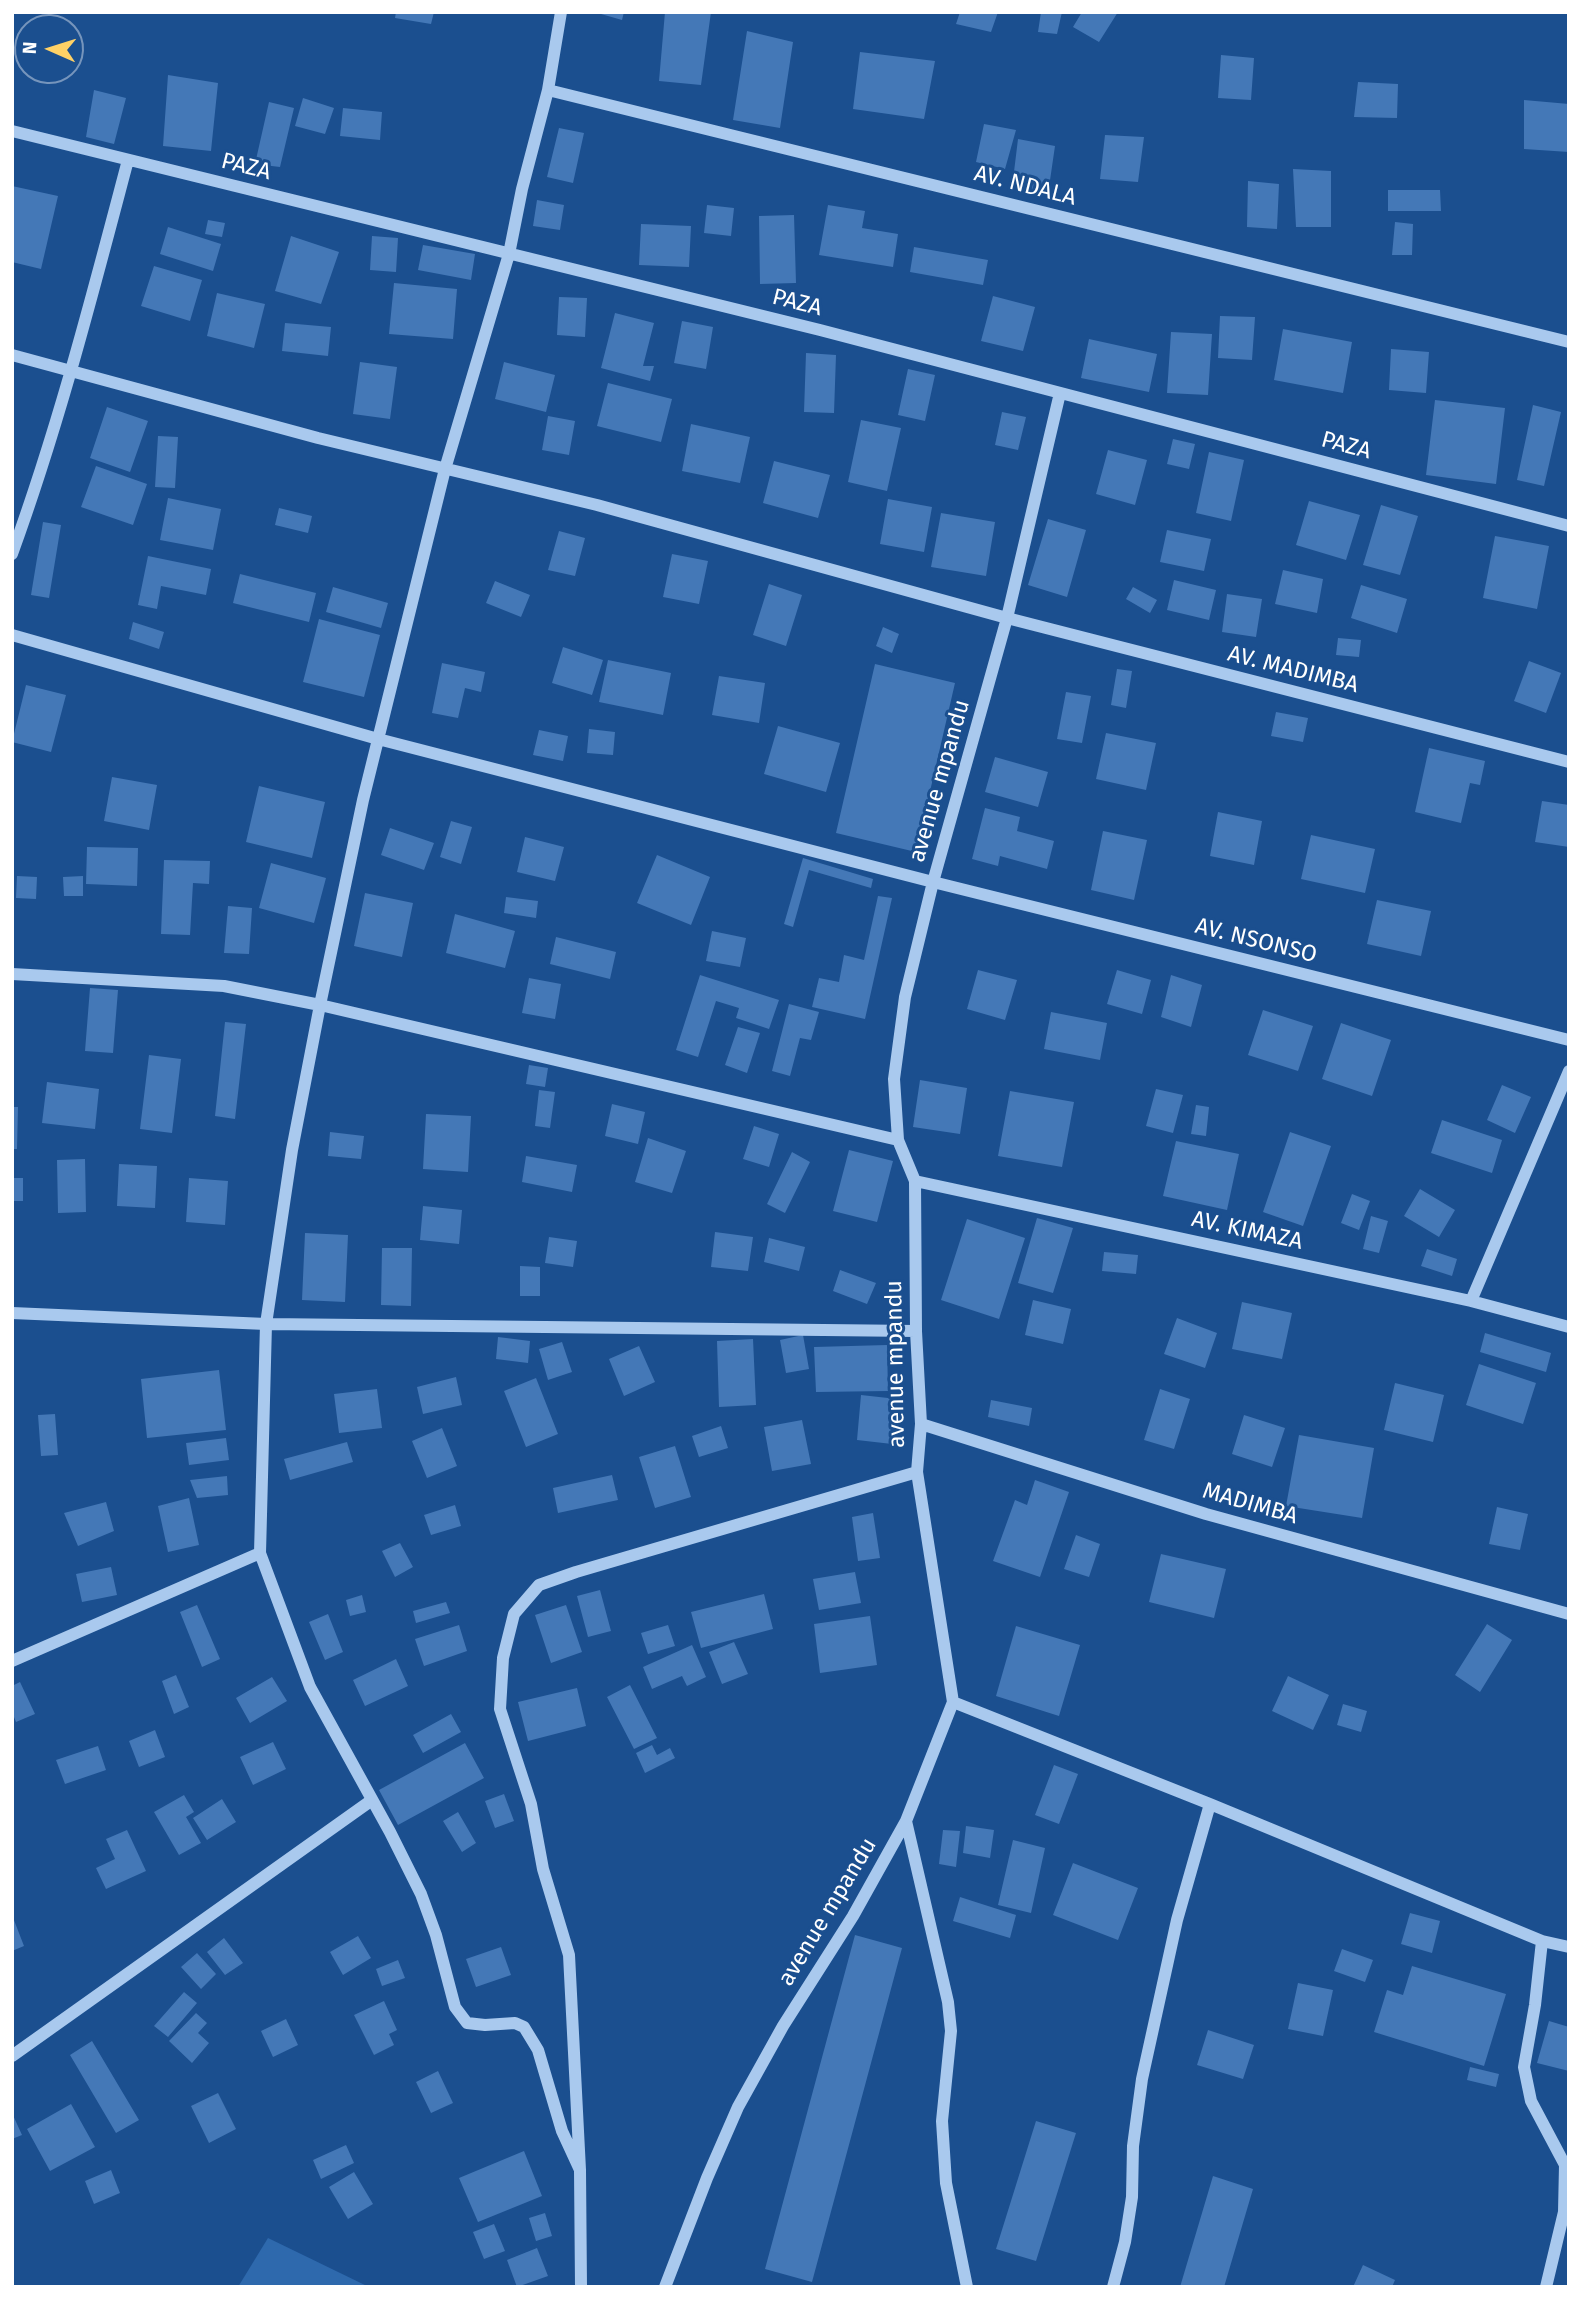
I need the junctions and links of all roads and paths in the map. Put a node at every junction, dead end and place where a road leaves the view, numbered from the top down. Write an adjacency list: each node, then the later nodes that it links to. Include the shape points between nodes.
1 (561, 12): 2 (street)
2 (548, 90): 5 (street); 6 (street, AV. NDALA)
3 (12, 131): 4 (street, PAZA)
4 (128, 160): 5 (street, PAZA); 8 (street)
5 (509, 254): 9 (street, PAZA); 10 (street)
6 (1569, 342)
7 (12, 355): 8 (street, AV. MADIMBA)
8 (72, 372): 10 (street, AV. MADIMBA); 12 (street)
9 (1060, 393): 11 (street, PAZA); 13 (street, avenue mpandu)
10 (445, 469): 13 (street, AV. MADIMBA, via 597,505); 15 (street)
11 (1569, 526)
12 (12, 554)
13 (1007, 618): 16 (street, AV. MADIMBA); 17 (street, avenue mpandu)
14 (12, 635): 15 (street, AV. NSONSO)
15 (378, 739): 17 (street, AV. NSONSO); 19 (street)
16 (1569, 762)
17 (933, 882): 20 (street, AV. NSONSO); 22 (street, avenue mpandu, via 905,996 894,1079)
18 (12, 974): 19 (street, via 224,986)
19 (320, 1005): 22 (street); 26 (street)
20 (1569, 1040)
21 (1569, 1071): 24 (street)
22 (898, 1140): 23 (street, avenue mpandu)
23 (915, 1181): 24 (street, AV. KIMAZA); 28 (street, avenue mpandu)
24 (1471, 1301): 27 (street, AV. KIMAZA)
25 (12, 1313): 26 (street)
26 (266, 1324): 28 (street); 31 (street)
27 (1569, 1327)
28 (916, 1331): 29 (street, avenue mpandu)
29 (922, 1424): 30 (street, avenue mpandu); 32 (street, MADIMBA, via 1206,1514)
30 (917, 1472): 34 (street, avenue mpandu); 41 (street, via 564,1576 540,1585 514,1614 503,1658 500,1709 531,1804 543,1869 569,1955)
31 (260, 1553): 33 (street); 35 (street, via 310,1687)
32 (1569, 1614)
33 (12, 1661)
34 (953, 1702): 36 (street); 37 (street, avenue mpandu)
35 (372, 1800): 40 (street); 41 (street, via 421,1894 455,2007 467,2023 524,2027 538,2050 562,2131)
36 (1210, 1804): 38 (street); 45 (street, via 1177,1920 1142,2079 1132,2197)
37 (906, 1821): 43 (street, avenue mpandu, via 738,2107); 44 (street, via 948,2002 951,2031 942,2121 946,2183)
38 (1542, 1941): 39 (street); 46 (street, via 1524,2067 1531,2101 1565,2165 1564,2212)
39 (1569, 1947)
40 (12, 2056)
41 (580, 2170): 42 (street)
42 (581, 2287)
43 (665, 2287)
44 (967, 2287)
45 (1113, 2287)
46 (1546, 2287)

